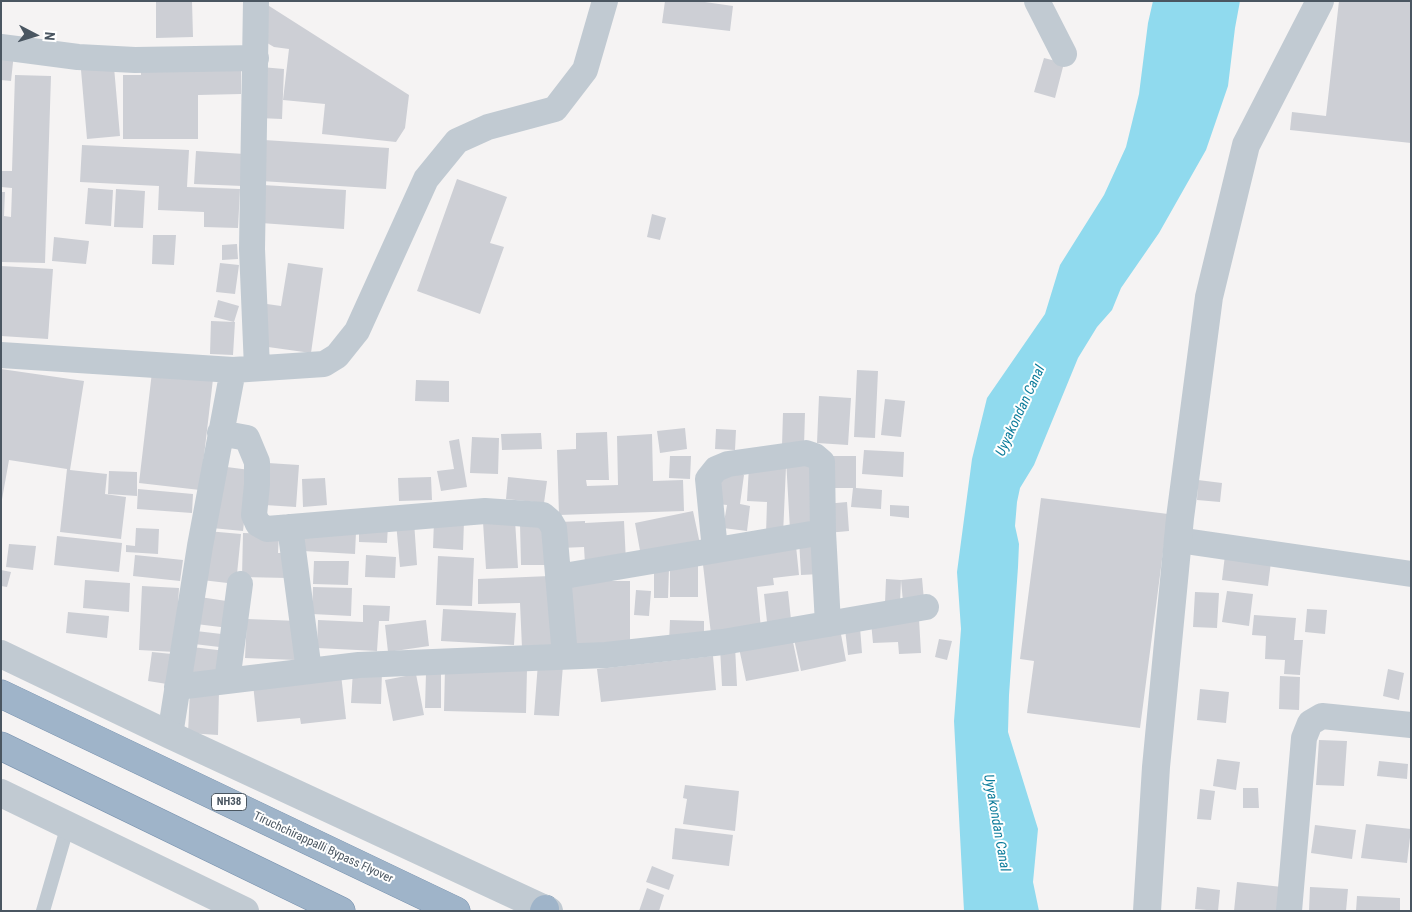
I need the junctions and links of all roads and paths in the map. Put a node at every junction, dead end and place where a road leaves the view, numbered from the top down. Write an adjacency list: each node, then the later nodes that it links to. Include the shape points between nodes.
1 (256, 1): 7 (street)
2 (605, 1): 9 (street, via 585,70 555,109 488,127 457,141 426,179 357,330 336,356 324,364)
3 (1038, 1): 6 (street)
4 (1320, 1): 13 (street, via 1246,145 1209,297)
5 (1, 47): 7 (street, via 78,57 135,60)
6 (1064, 54)
7 (256, 58): 9 (street, via 252,249)
8 (1, 355): 9 (street)
9 (245, 369): 10 (street)
10 (220, 433): 11 (street, via 247,438 257,462 254,515 258,524 267,529); 24 (street)
11 (290, 527): 16 (street, via 486,511 542,515 554,528); 22 (street)
12 (823, 532): 14 (street); 14 (street, via 822,462 815,456 806,453 728,464 708,479); 19 (street)
13 (1178, 540): 15 (street); 36 (street, via 1156,767)
14 (715, 550): 16 (street)
15 (1411, 574)
16 (558, 577): 21 (street)
17 (240, 584): 23 (street)
18 (926, 607): 19 (street)
19 (828, 624): 21 (street, via 723,642 606,655)
20 (1, 654): 27 (street)
21 (565, 656): 22 (street, via 359,664)
22 (308, 671): 23 (street)
23 (227, 681): 24 (street)
24 (177, 687): 27 (street)
25 (1, 694): 35 (highway, Tiruchchirappalli Bypass Flyover / NH38)
26 (1411, 725): 37 (street, via 1322,716 1310,723 1304,738)
27 (170, 735): 31 (street)
28 (1, 746): 34 (highway)
29 (1, 793): 30 (street)
30 (68, 825): 32 (lane); 33 (street)
31 (546, 910)
32 (43, 911)
33 (244, 911)
34 (341, 911)
35 (456, 911)
36 (1147, 911)
37 (1289, 911)

